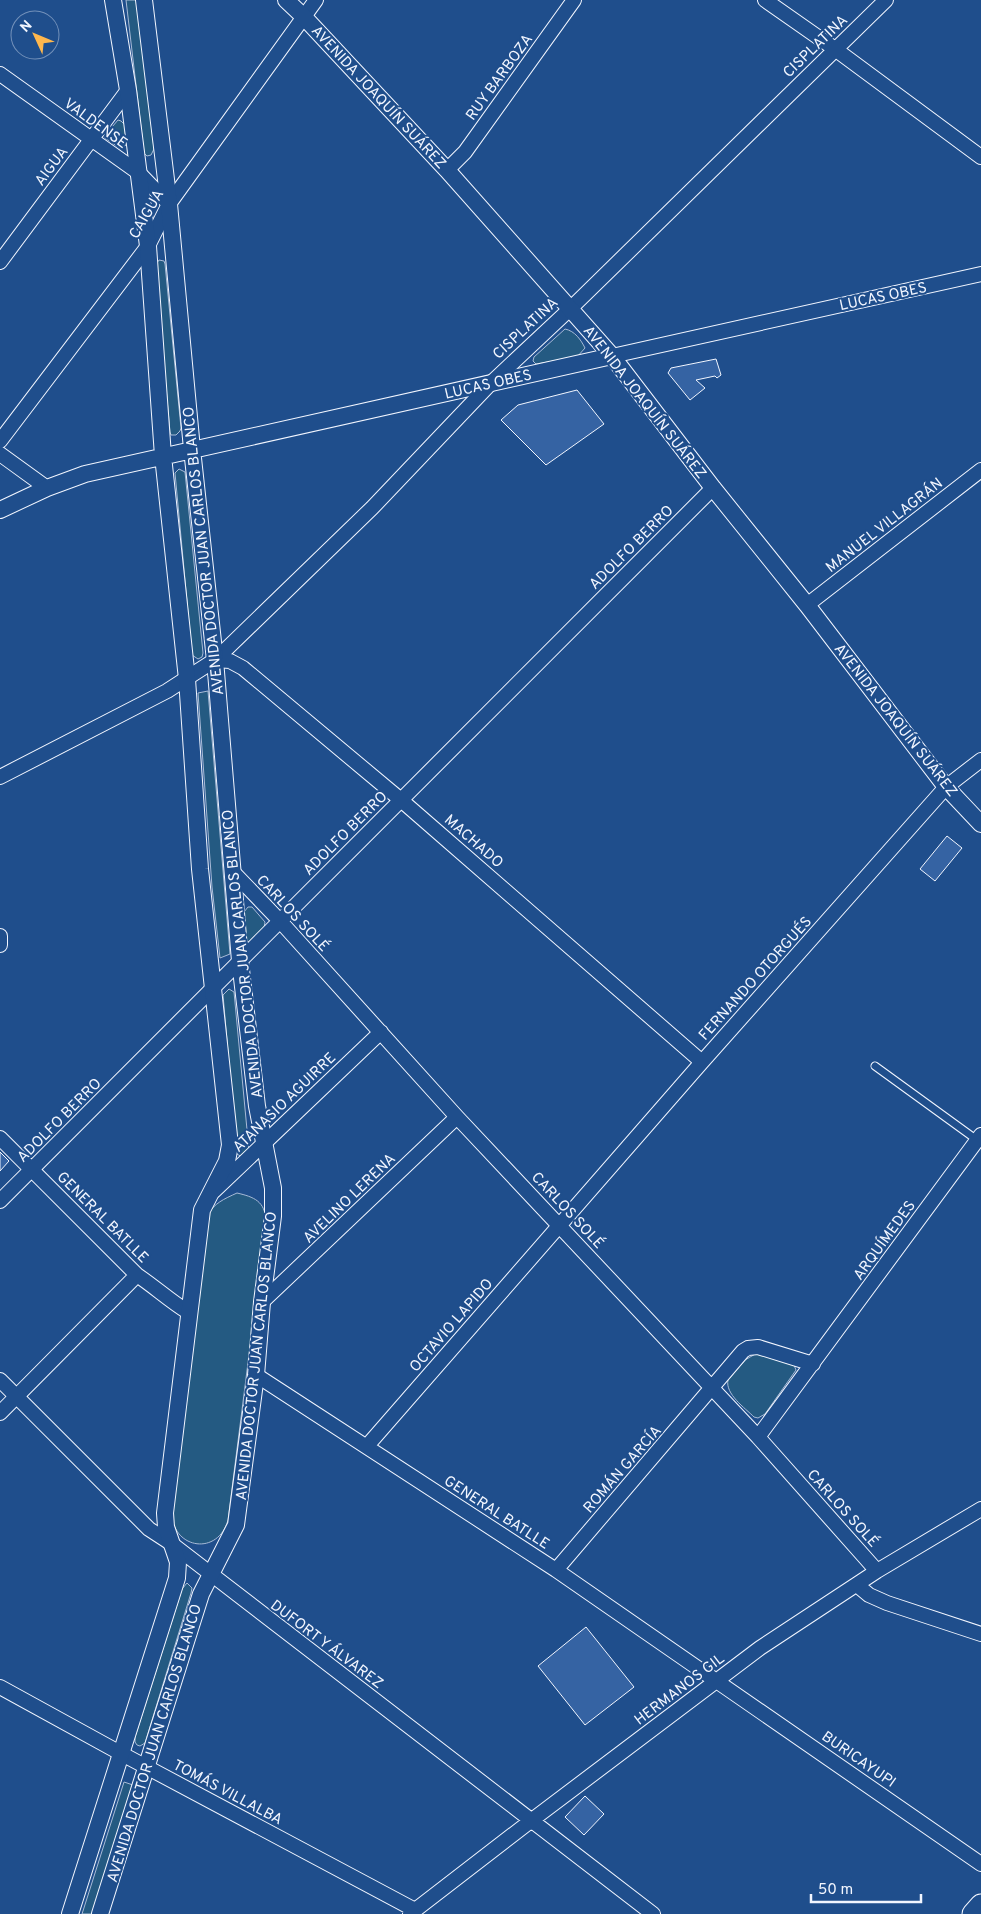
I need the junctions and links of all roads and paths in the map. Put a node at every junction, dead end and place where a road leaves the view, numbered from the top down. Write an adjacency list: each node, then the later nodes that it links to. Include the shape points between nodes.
1 (113, 0): 11 (street, AVENIDA DOCTOR JUAN CARLOS BLANCO)
2 (144, 0): 16 (street, AVENIDA DOCTOR JUAN CARLOS BLANCO)
3 (286, 0): 8 (street, AVENIDA JOAQUÍN SUÁREZ)
4 (316, 0): 8 (street, CAIGUA)
5 (574, 0): 14 (street, RUY BARBOZA, via 465,152)
6 (765, 0): 9 (street)
7 (886, 0): 9 (street, CISPLATINA)
8 (304, 17): 14 (street, AVENIDA JOAQUÍN SUÁREZ); 16 (street, CAIGUA)
9 (835, 49): 13 (street); 20 (street, CISPLATINA)
10 (0, 74): 12 (street, VALDENSE)
11 (128, 90): 12 (street, AIGUA); 15 (street, AVENIDA DOCTOR JUAN CARLOS BLANCO)
12 (92, 139): 15 (street, VALDENSE); 18 (street, AIGUA)
13 (981, 157)
14 (448, 170): 20 (street, AVENIDA JOAQUÍN SUÁREZ)
15 (139, 173): 16 (street, VALDENSE); 17 (street, AVENIDA DOCTOR JUAN CARLOS BLANCO)
16 (169, 204): 17 (street, CAIGUA); 24 (street, AVENIDA DOCTOR JUAN CARLOS BLANCO)
17 (148, 246): 23 (street, CAIGUA); 26 (street, AVENIDA DOCTOR JUAN CARLOS BLANCO)
18 (0, 262)
19 (981, 274): 21 (street, LUCAS OBES)
20 (571, 308): 21 (street, AVENIDA JOAQUÍN SUÁREZ); 22 (street, CISPLATINA)
21 (612, 356): 22 (street, LUCAS OBES); 29 (street, AVENIDA JOAQUÍN SUÁREZ)
22 (491, 383): 24 (street, LUCAS OBES); 32 (street, CISPLATINA, via 372,508)
23 (0, 441)
24 (192, 449): 26 (street, LUCAS OBES); 32 (street, AVENIDA DOCTOR JUAN CARLOS BLANCO)
25 (0, 454): 28 (street)
26 (163, 456): 28 (street, LUCAS OBES, via 85,474); 33 (street, AVENIDA DOCTOR JUAN CARLOS BLANCO)
27 (981, 470): 31 (street, MANUEL VILLAGRÁN)
28 (47, 488): 30 (street, LUCAS OBES)
29 (713, 488): 31 (street, AVENIDA JOAQUÍN SUÁREZ); 37 (street, ADOLFO BERRO)
30 (0, 510)
31 (807, 605): 36 (street, AVENIDA JOAQUÍN SUÁREZ)
32 (215, 660): 33 (street, CISPLATINA); 37 (street, MACHADO, via 230,661 243,668); 39 (street, AVENIDA DOCTOR JUAN CARLOS BLANCO)
33 (187, 679): 35 (street, CISPLATINA); 44 (street, AVENIDA DOCTOR JUAN CARLOS BLANCO, via 200,869)
34 (981, 760): 36 (street, FERNANDO OTORGUÉS)
35 (0, 777)
36 (946, 787): 38 (street, AVENIDA JOAQUÍN SUÁREZ); 46 (street, FERNANDO OTORGUÉS)
37 (401, 800): 40 (street, ADOLFO BERRO); 46 (street, MACHADO)
38 (981, 824)
39 (233, 872): 40 (street, CARLOS SOLÉ); 43 (street, AVENIDA DOCTOR JUAN CARLOS BLANCO)
40 (280, 921): 43 (street, ADOLFO BERRO); 45 (street, CARLOS SOLÉ)
41 (0, 936): 42 (street)
42 (0, 945)
43 (240, 961): 44 (street, ADOLFO BERRO); 51 (street, AVENIDA DOCTOR JUAN CARLOS BLANCO)
44 (213, 988): 52 (street, ADOLFO BERRO); 53 (street, AVENIDA DOCTOR JUAN CARLOS BLANCO, via 230,1145 227,1161)
45 (381, 1032): 48 (street, CARLOS SOLÉ); 51 (street, ATANASIO AGUIRRE)
46 (702, 1062): 55 (street, FERNANDO OTORGUÉS)
47 (875, 1066): 50 (lane)
48 (457, 1117): 55 (street, CARLOS SOLÉ); 57 (street, AVELINO LERENA)
49 (0, 1138): 52 (street, GENERAL BATLLE)
50 (979, 1138): 59 (street, ARQUÍMEDES)
51 (264, 1144): 53 (street, ATANASIO AGUIRRE); 57 (street, AVENIDA DOCTOR JUAN CARLOS BLANCO, via 273,1188 273,1216)
52 (32, 1170): 54 (street, ADOLFO BERRO); 56 (street, GENERAL BATLLE)
53 (210, 1195): 58 (street, AVENIDA DOCTOR JUAN CARLOS BLANCO, via 202,1210)
54 (0, 1201)
55 (560, 1225): 62 (street, CARLOS SOLÉ); 66 (street, OCTAVIO LAPIDO)
56 (137, 1275): 58 (street, GENERAL BATLLE); 63 (street)
57 (262, 1302): 60 (street, AVENIDA DOCTOR JUAN CARLOS BLANCO)
58 (188, 1312): 68 (street, AVENIDA DOCTOR JUAN CARLOS BLANCO, via 165,1513)
59 (813, 1364): 62 (street, via 753,1347 743,1351); 65 (street, ARQUÍMEDES)
60 (256, 1374): 66 (street, GENERAL BATLLE); 71 (street, AVENIDA DOCTOR JUAN CARLOS BLANCO, via 236,1525)
61 (0, 1380): 63 (street, DUFORT Y ÁLVAREZ)
62 (712, 1388): 65 (street, CARLOS SOLÉ); 69 (street, ROMÁN GARCÍA)
63 (16, 1396): 64 (street); 68 (street, DUFORT Y ÁLVAREZ, via 149,1529)
64 (0, 1413)
65 (758, 1437): 70 (street, CARLOS SOLÉ)
66 (367, 1446): 69 (street, GENERAL BATLLE)
67 (981, 1509): 70 (street, HERMANOS GIL)
68 (172, 1544): 71 (street, DUFORT Y ÁLVAREZ); 76 (street, AVENIDA DOCTOR JUAN CARLOS BLANCO, via 178,1562 177,1578)
69 (556, 1570): 74 (street, GENERAL BATLLE)
70 (878, 1571): 72 (street, HERMANOS GIL)
71 (210, 1574): 77 (street, AVENIDA DOCTOR JUAN CARLOS BLANCO, via 200,1594); 78 (street, DUFORT Y ÁLVAREZ)
72 (857, 1584): 73 (street, via 869,1595 887,1603); 74 (street, HERMANOS GIL)
73 (981, 1634)
74 (718, 1680): 78 (street, HERMANOS GIL); 79 (street, BURICAYUPI)
75 (0, 1687): 76 (street, TOMÁS VILLALBA)
76 (122, 1754): 77 (street, TOMÁS VILLALBA); 82 (street, AVENIDA DOCTOR JUAN CARLOS BLANCO)
77 (147, 1767): 81 (street, TOMÁS VILLALBA); 83 (street, AVENIDA DOCTOR JUAN CARLOS BLANCO)
78 (532, 1820): 81 (street, HERMANOS GIL); 84 (street, DUFORT Y ÁLVAREZ)
79 (981, 1864)
80 (981, 1905): 85 (main road)
81 (413, 1912)
82 (70, 1914)
83 (100, 1914)
84 (653, 1914)
85 (974, 1914)

